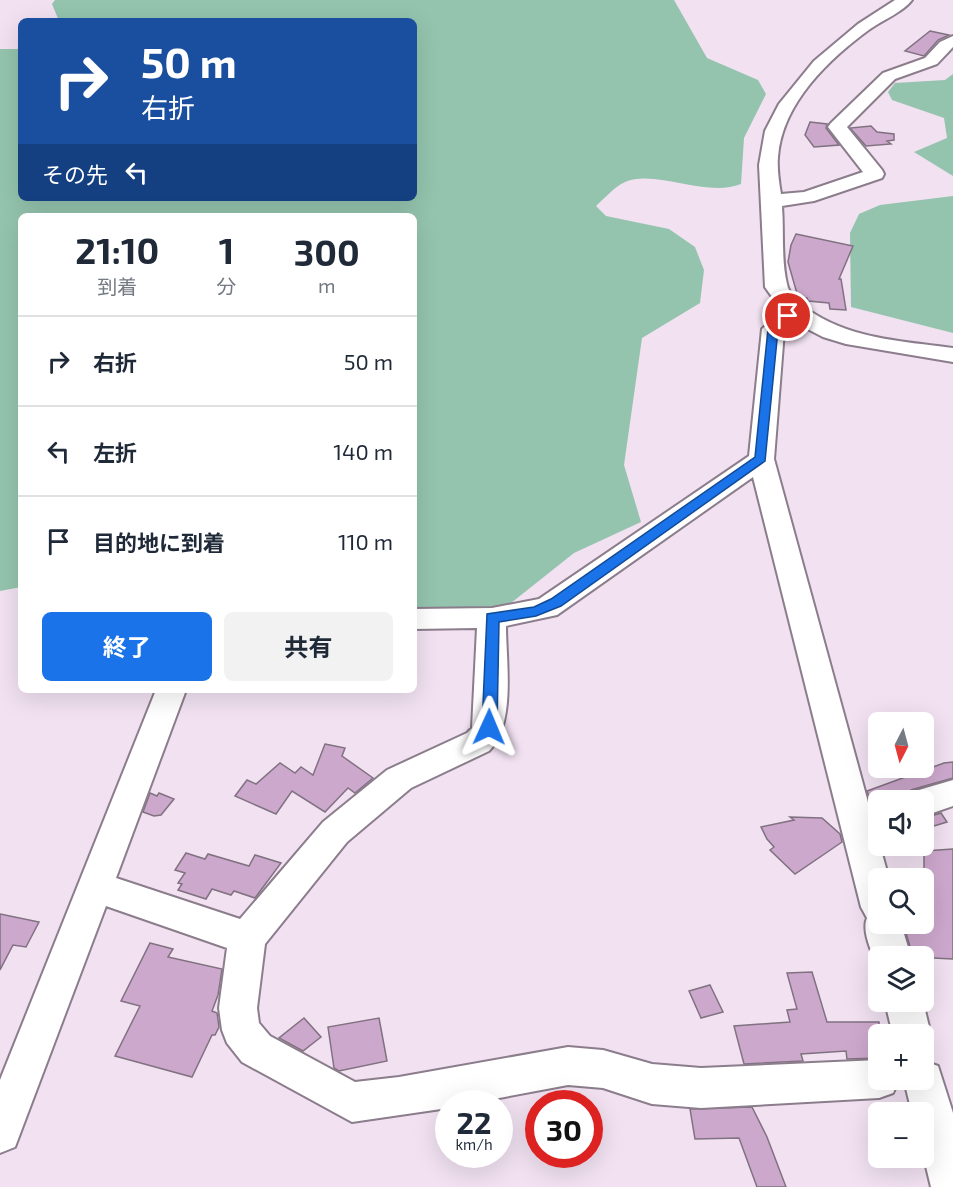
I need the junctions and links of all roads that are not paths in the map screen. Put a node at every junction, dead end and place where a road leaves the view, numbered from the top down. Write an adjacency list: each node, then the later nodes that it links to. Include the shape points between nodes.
1 (905, 0): 3 (street, via 868,23 792,95 779,115 769,153)
2 (953, 41): 3 (street, via 931,61 889,76 837,127 873,176 807,197)
3 (772, 201): 4 (street, via 776,287)
4 (797, 315): 5 (street, via 850,338); 6 (street, via 788,316 773,329)
5 (953, 356)
6 (761, 459): 7 (street, via 556,602 536,611); 12 (street)
7 (492, 618): 8 (street); 14 (street, via 489,727 482,739 399,779 364,806 318,850)
8 (417, 619)
9 (170, 693): 13 (street)
10 (953, 793): 11 (street)
11 (934, 799)
12 (868, 824)
13 (96, 887): 14 (street); 17 (street)
14 (247, 938): 15 (street, via 238,1008 241,1030 256,1049 352,1102 399,1098 568,1066 603,1069 652,1084 701,1088)
15 (868, 1080)
16 (927, 1090): 18 (street)
17 (0, 1132)
18 (952, 1187)

